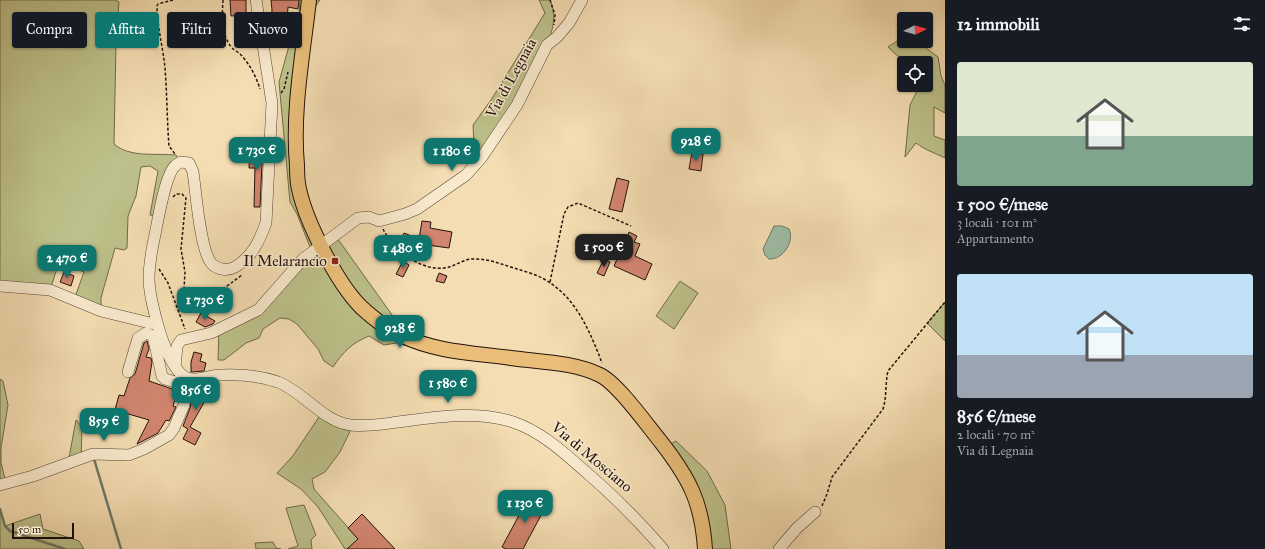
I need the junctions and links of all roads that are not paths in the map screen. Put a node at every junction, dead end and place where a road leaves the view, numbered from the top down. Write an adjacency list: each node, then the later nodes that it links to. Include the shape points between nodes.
1 (256, 0): 6 (street, via 272,103 266,223 260,241 246,260 232,269 220,269 212,264 205,249 189,163 181,162 175,166 170,173 164,195 149,280)
2 (309, 0): 4 (main road, via 295,148 299,189)
3 (582, 0): 4 (street, Via di Legnaia, via 569,23 547,45 517,104 482,158 466,175 417,209 379,221 369,217 358,218)
4 (321, 245): 7 (street, Via di Legnaia, via 303,259 258,310 211,333 181,340 177,346); 13 (main road, via 361,306 388,328 404,337 447,350 577,367 606,379 642,417 682,468 699,506)
5 (0, 286): 6 (street, via 50,290 101,311)
6 (158, 325): 7 (street)
7 (175, 367): 9 (street)
8 (128, 372): 9 (street, Via di Mosciano, via 138,338 146,333 153,336 162,376 182,384)
9 (186, 378): 10 (street, via 184,405 174,428 168,435 144,449 129,455 93,454); 12 (street, Via di Mosciano, via 251,375 292,389 330,417 353,425 473,415 512,422 533,430 552,442 636,517)
10 (0, 486)
11 (815, 512): 14 (street)
12 (663, 549)
13 (705, 549)
14 (779, 549)

